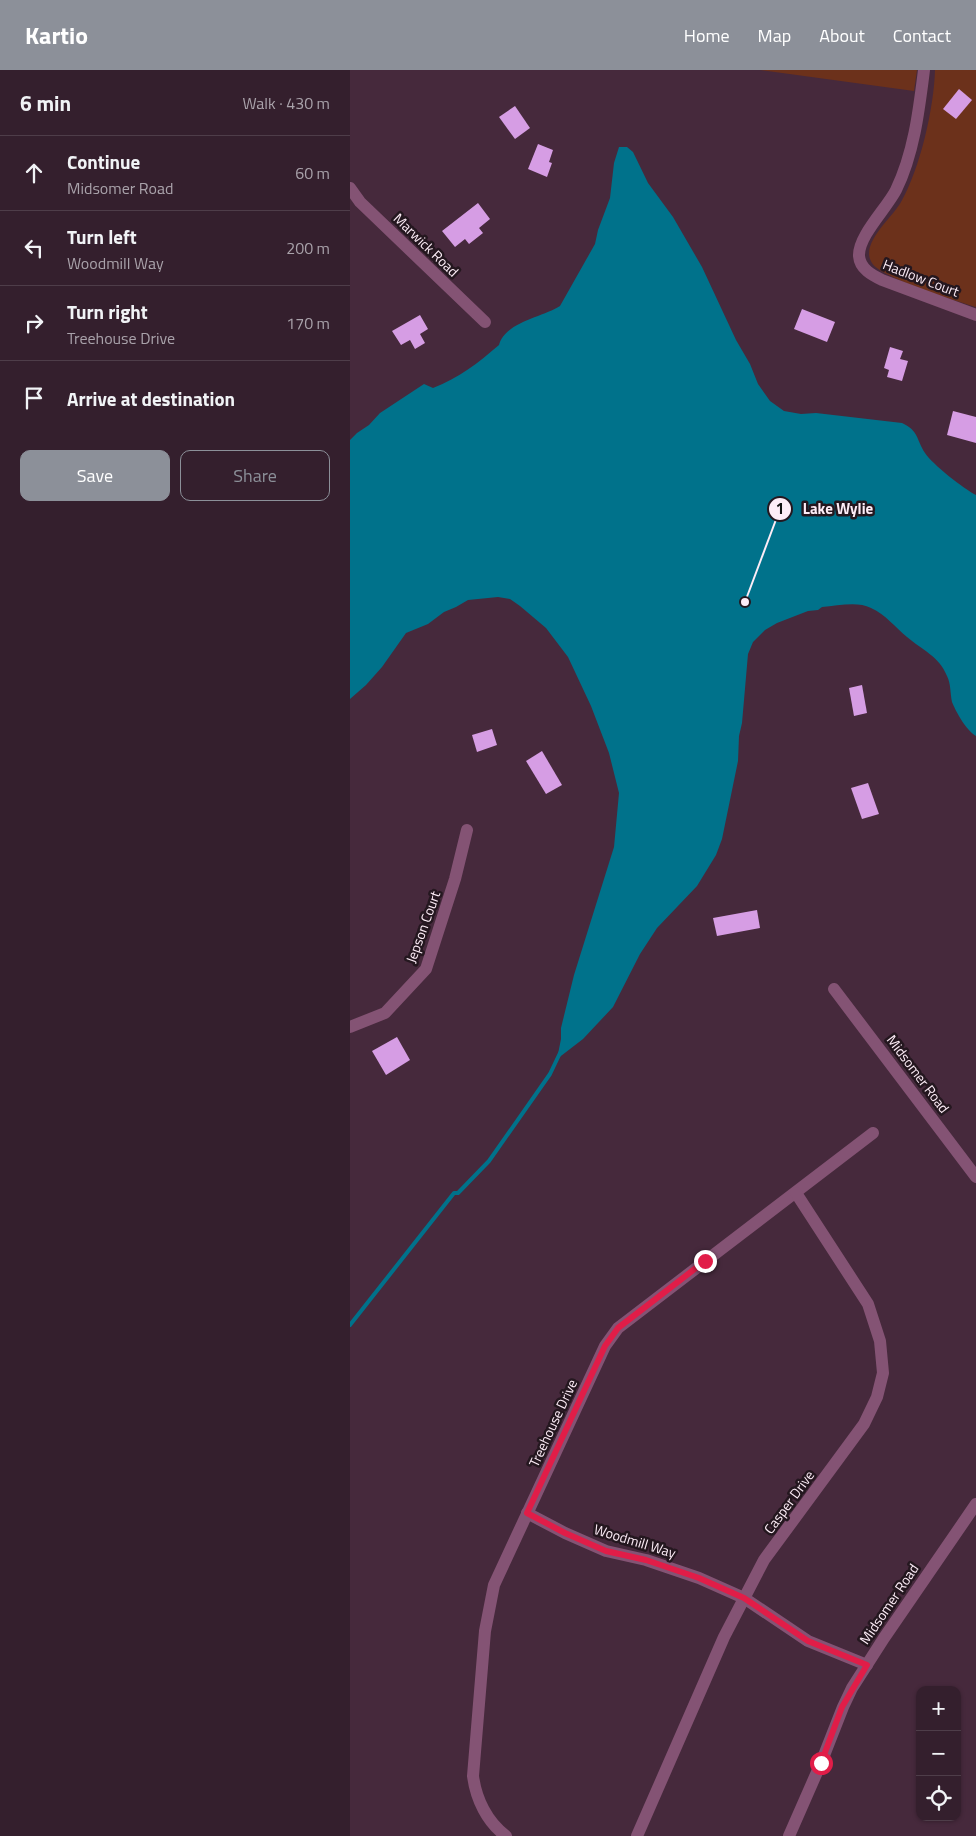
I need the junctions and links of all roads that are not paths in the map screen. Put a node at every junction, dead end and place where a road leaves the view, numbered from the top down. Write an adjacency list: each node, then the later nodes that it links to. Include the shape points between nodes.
1 (924, 70): 3 (street, Hadlow Court, via 904,169 896,190 864,238 860,261 870,274 882,280)
2 (350, 188): 4 (street, Marwick Road, via 360,202)
3 (976, 315)
4 (485, 322)
5 (468, 830): 7 (street, Jepson Court, via 426,968 385,1013)
6 (834, 989): 9 (street, Midsomer Road)
7 (350, 1028)
8 (873, 1133): 10 (street, Treehouse Drive)
9 (976, 1177)
10 (796, 1193): 12 (street, Treehouse Drive, via 618,1328 605,1346); 13 (street, Casper Drive, via 868,1304 880,1341 883,1373 877,1397 864,1424 764,1560)
11 (976, 1504): 14 (street, Midsomer Road)
12 (527, 1513): 13 (street, Woodmill Way, via 606,1551 646,1560 699,1578); 15 (street, Treehouse Drive, via 494,1585 485,1631 472,1776 486,1814)
13 (744, 1598): 14 (street, Woodmill Way, via 808,1641); 16 (street, Casper Drive)
14 (867, 1665): 17 (street, Midsomer Road, via 842,1707)
15 (506, 1836)
16 (637, 1836)
17 (790, 1836)

